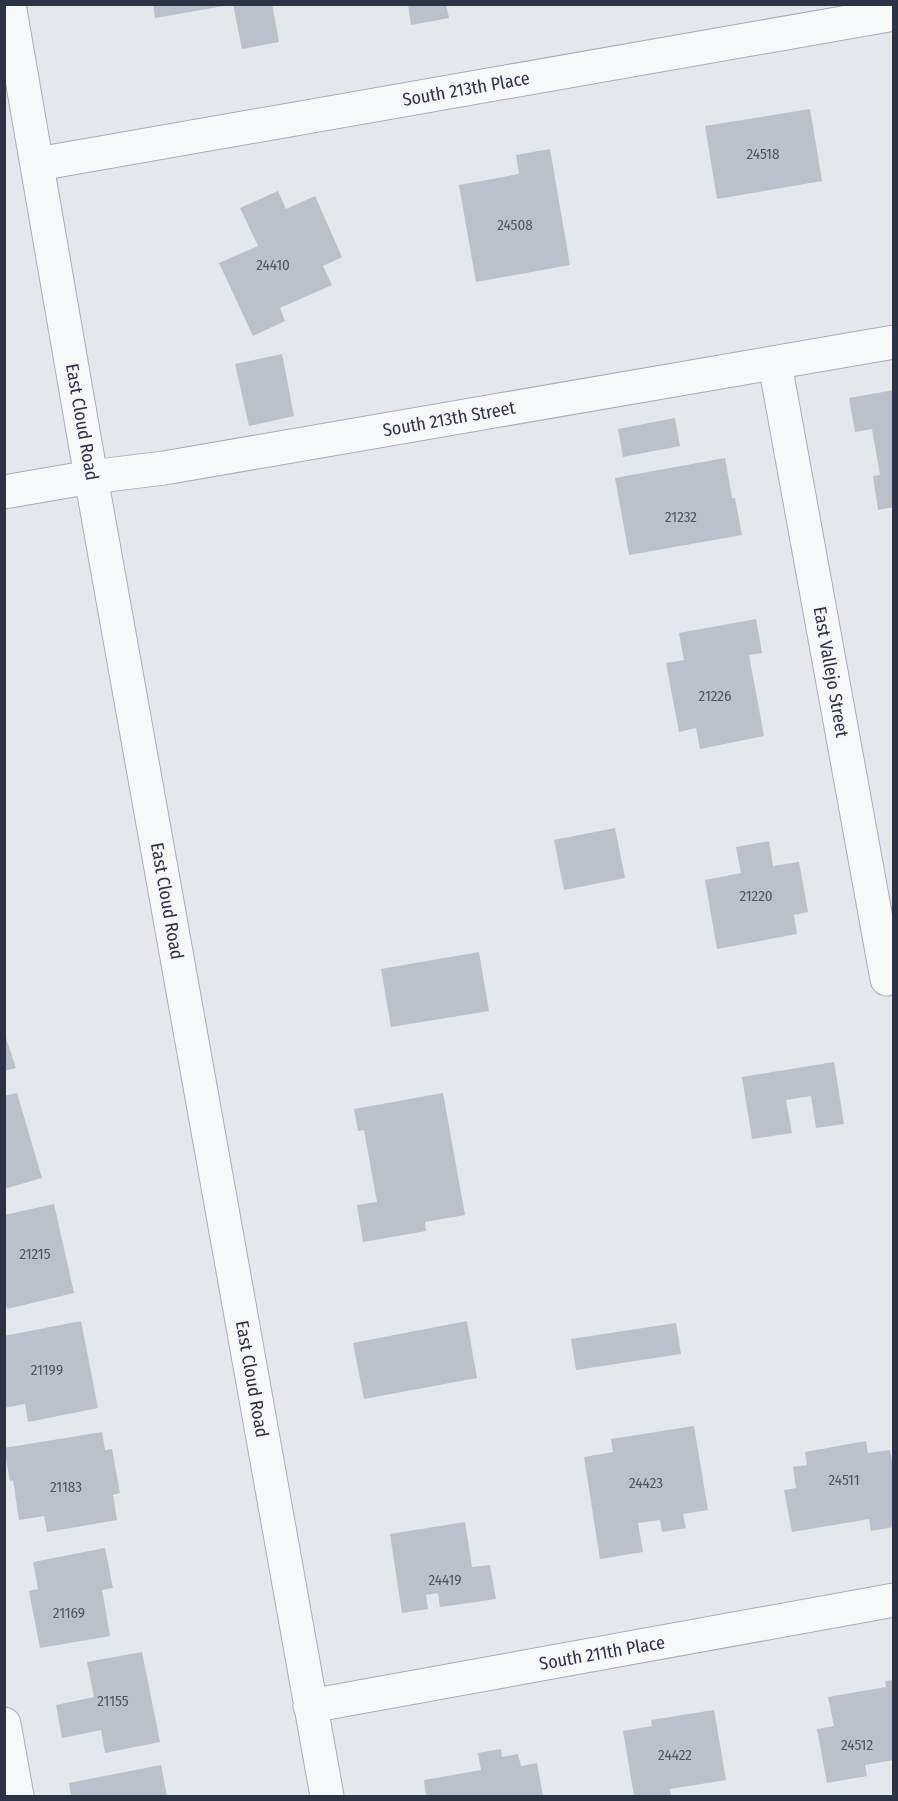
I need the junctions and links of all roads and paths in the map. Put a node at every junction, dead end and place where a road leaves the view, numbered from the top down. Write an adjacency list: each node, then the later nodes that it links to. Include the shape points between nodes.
1 (9, 4): 3 (street, East Cloud Road)
2 (894, 14): 3 (street, South 213th Place)
3 (38, 164): 6 (street, East Cloud Road)
4 (894, 342): 5 (street, South 213th Street)
5 (775, 364): 6 (street, South 213th Street); 8 (street, East Vallejo Street)
6 (92, 477): 7 (street, South 213th Street); 10 (street, East Cloud Road)
7 (4, 492)
8 (887, 980)
9 (894, 1600): 10 (street, South 211th Place)
10 (310, 1706): 13 (street, East Cloud Road)
11 (4, 1724): 12 (street)
12 (17, 1797)
13 (327, 1797)

